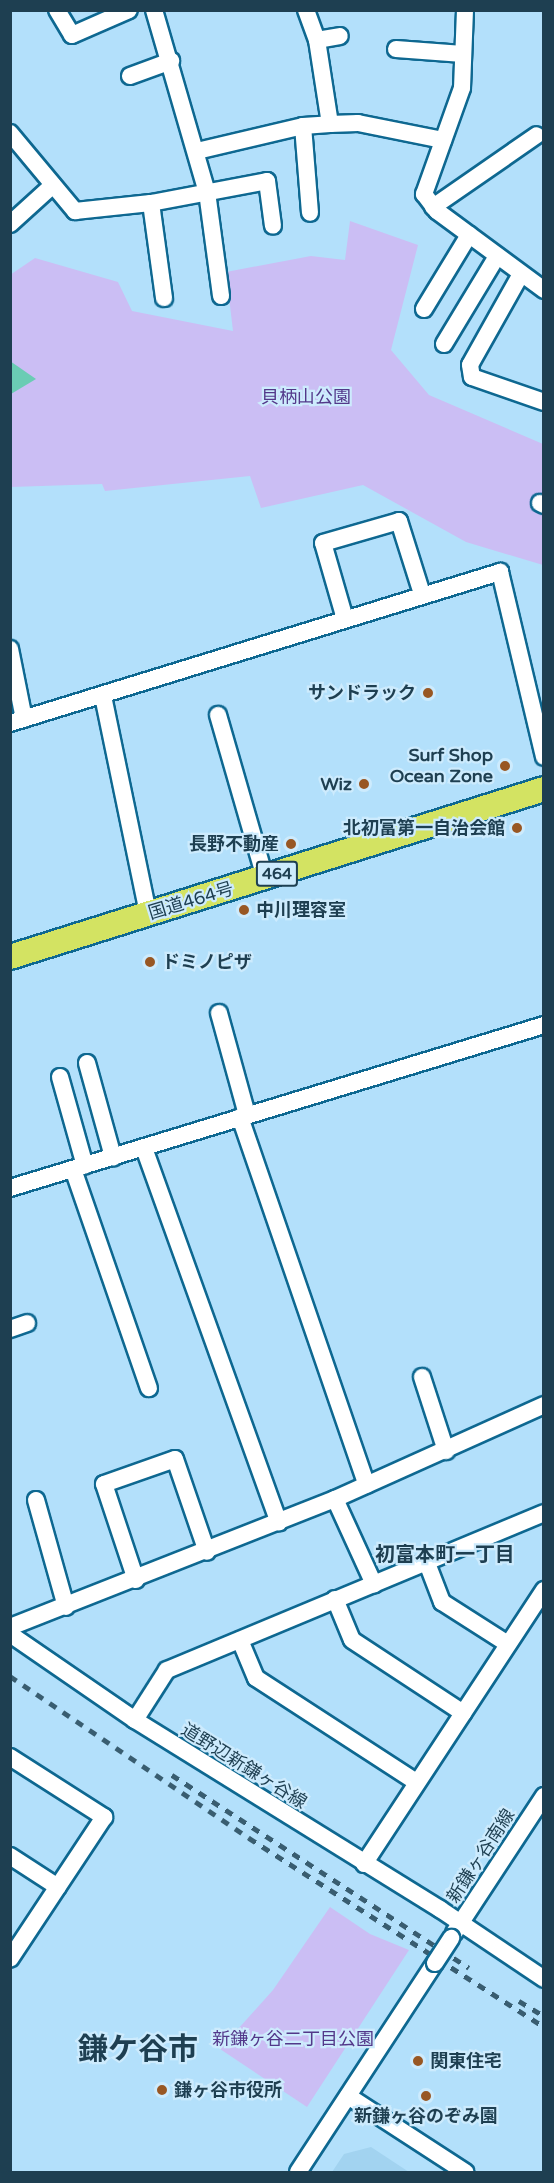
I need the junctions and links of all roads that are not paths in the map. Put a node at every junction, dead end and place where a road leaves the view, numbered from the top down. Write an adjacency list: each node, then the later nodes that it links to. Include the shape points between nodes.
1 (57, 10): 2 (street, via 72,35)
2 (129, 10)
3 (154, 10): 10 (street)
4 (306, 10): 7 (street)
5 (465, 10): 9 (street)
6 (340, 36): 7 (street)
7 (317, 40): 12 (street)
8 (396, 49): 9 (street)
9 (463, 54): 16 (street, via 462,88)
10 (171, 60): 11 (street); 17 (street)
11 (130, 76)
12 (330, 124): 13 (street); 16 (street, via 358,123)
13 (303, 126): 17 (street); 22 (street)
14 (11, 135): 18 (street)
15 (537, 135): 21 (street)
16 (443, 140): 21 (street, via 424,194)
17 (197, 151): 19 (street)
18 (53, 185): 20 (street, via 75,211); 23 (street)
19 (207, 192): 20 (street); 24 (street, via 267,181); 29 (street)
20 (151, 203): 30 (street)
21 (433, 207): 25 (street)
22 (310, 213)
23 (10, 224)
24 (273, 226)
25 (469, 235): 26 (street); 31 (street)
26 (497, 256): 27 (street); 32 (street)
27 (521, 274): 28 (street); 33 (street, via 470,365 472,377)
28 (543, 290)
29 (221, 296)
30 (164, 298)
31 (424, 309)
32 (444, 344)
33 (543, 402)
34 (422, 594): 35 (street); 35 (street, via 399,521 323,543); 40 (street, via 500,572)
35 (345, 619): 37 (street)
36 (10, 649): 39 (street)
37 (103, 696): 39 (street); 43 (street)
38 (218, 715): 42 (street)
39 (17, 721)
40 (543, 757)
41 (543, 789): 42 (highway, 国道464号 / 464)
42 (264, 878): 43 (highway, 国道464号 / 464)
43 (148, 914): 44 (highway, 国道464号 / 464)
44 (10, 957)
45 (219, 1013): 49 (street)
46 (543, 1025): 49 (street)
47 (87, 1063): 51 (street)
48 (60, 1077): 52 (street)
49 (243, 1116): 50 (street); 60 (street)
50 (144, 1148): 51 (street); 64 (street)
51 (113, 1157): 52 (street)
52 (79, 1167): 53 (street); 57 (street)
53 (10, 1188)
54 (27, 1323): 55 (street)
55 (10, 1329)
56 (422, 1377): 59 (street)
57 (149, 1388)
58 (543, 1405): 59 (street)
59 (446, 1451): 60 (street)
60 (367, 1485): 61 (street)
61 (335, 1499): 64 (street); 68 (street)
62 (36, 1500): 71 (street)
63 (543, 1513): 66 (street)
64 (279, 1522): 65 (street)
65 (207, 1552): 67 (street); 67 (street, via 178,1453 104,1484)
66 (427, 1563): 68 (street); 75 (street, via 442,1602)
67 (136, 1580): 71 (street)
68 (374, 1584): 70 (street)
69 (543, 1590): 75 (street)
70 (335, 1599): 74 (street); 76 (street, via 352,1640)
71 (66, 1607): 72 (street)
72 (10, 1627)
73 (10, 1634): 77 (street, 道野辺新鎌ヶ谷線)
74 (240, 1640): 77 (street, via 167,1670); 79 (street, via 256,1678)
75 (508, 1644): 76 (street)
76 (463, 1713): 79 (street)
77 (135, 1720): 82 (street, 道野辺新鎌ヶ谷線)
78 (10, 1757): 83 (street, via 104,1817)
79 (416, 1782): 82 (street)
80 (543, 1796): 84 (street, 新鎌ヶ谷南線)
81 (10, 1856): 83 (street)
82 (364, 1864): 84 (street, 道野辺新鎌ヶ谷線)
83 (58, 1887): 85 (street)
84 (461, 1924): 86 (street, 道野辺新鎌ヶ谷線); 87 (street, 新鎌ヶ谷南線, bridge)
85 (10, 1959)
86 (543, 1979)
87 (348, 2096): 88 (street); 89 (street)
88 (298, 2172)
89 (465, 2172)

